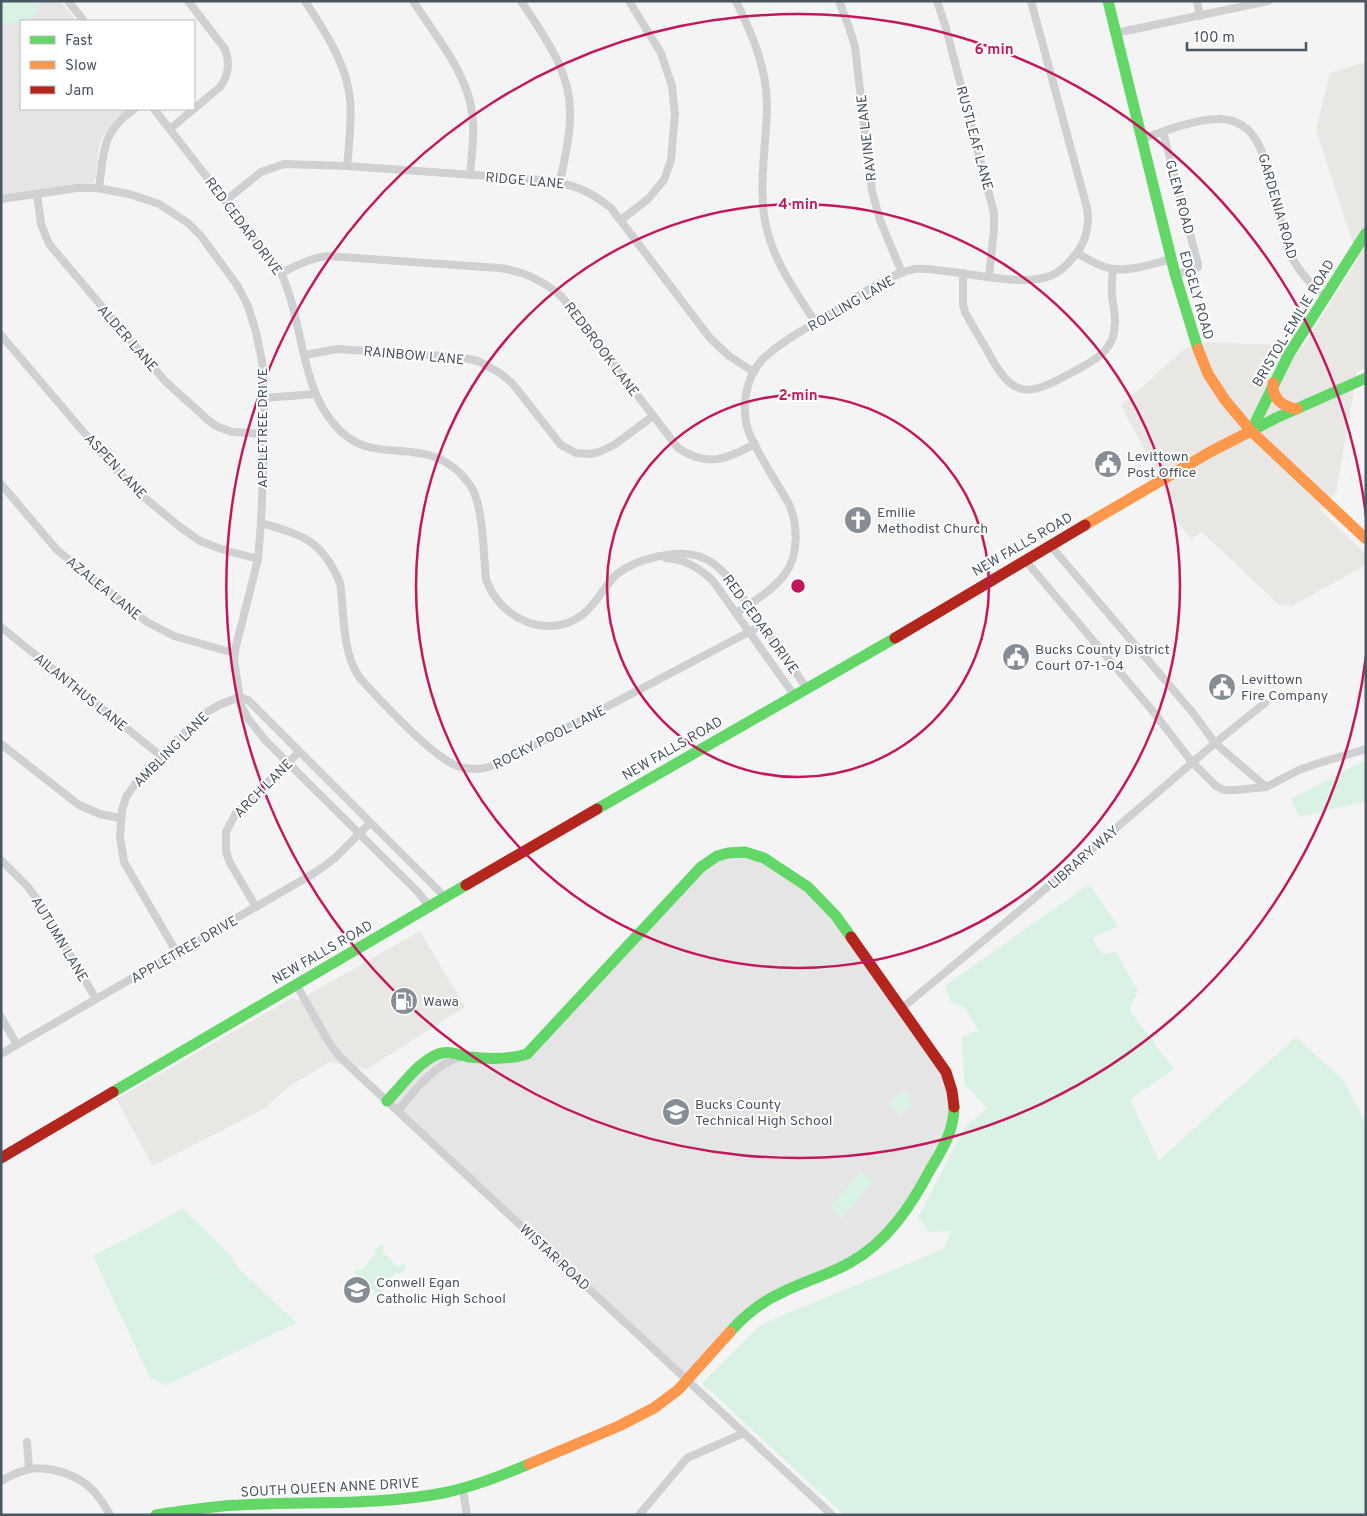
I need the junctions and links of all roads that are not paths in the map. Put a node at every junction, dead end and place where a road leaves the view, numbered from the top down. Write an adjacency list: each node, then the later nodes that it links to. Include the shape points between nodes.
1 (68, 1): 15 (street)
2 (188, 1): 17 (street, via 228,56 225,80)
3 (305, 1): 24 (street, via 333,45 347,81 350,110)
4 (413, 1): 25 (street, via 464,84 473,122)
5 (522, 1): 26 (street, via 561,67 569,91 570,120)
6 (629, 1): 31 (street, via 661,53 672,86 675,114 671,160 664,180 648,199)
7 (736, 1): 42 (street, via 759,54 765,80 767,102 762,179 765,221 774,252)
8 (839, 1): 37 (street, RAVINE LANE, via 854,47 872,191)
9 (937, 1): 40 (street, RUSTLEAF LANE, via 991,199 994,229)
10 (1031, 1): 33 (street, ROLLING LANE, via 1088,213 1086,236)
11 (1108, 1): 16 (main road, EDGELY ROAD)
12 (1197, 1): 14 (street)
13 (1268, 1): 14 (street)
14 (1200, 16): 16 (street)
15 (83, 20)
16 (1116, 33): 23 (main road, EDGELY ROAD)
17 (195, 108)
18 (133, 110): 27 (street, via 118,122 106,141)
19 (155, 110): 21 (street, RED CEDAR DRIVE)
20 (193, 110): 21 (street)
21 (170, 129): 30 (street, RED CEDAR DRIVE)
22 (1162, 132): 23 (street, GARDENIA ROAD); 39 (street, GLEN ROAD, via 1198,264 1195,270); 41 (street, GARDENIA ROAD, via 1218,119 1235,122 1249,131 1262,150 1293,262)
23 (1142, 139): 34 (main road, EDGELY ROAD)
24 (347, 166): 25 (street, RIDGE LANE); 30 (street, RIDGE LANE, via 284,164 271,167)
25 (470, 175): 26 (street, RIDGE LANE)
26 (560, 182): 31 (street, RIDGE LANE, via 577,186 600,198)
27 (99, 188): 28 (street, APPLETREE DRIVE); 49 (street, APPLETREE DRIVE, via 159,204 201,236 237,285 248,306 260,354)
28 (37, 194): 29 (street, APPLETREE DRIVE); 53 (street, ALDER LANE, via 41,224 49,244 165,381 216,426 232,432)
29 (1, 199)
30 (225, 201): 36 (street, RED CEDAR DRIVE)
31 (621, 220): 45 (street, RIDGE LANE, via 710,338 729,356)
32 (1366, 233): 41 (main road, BRISTOL-EMILIE ROAD)
33 (1077, 253): 35 (street); 40 (street, ROLLING LANE, via 1059,272 1045,277)
34 (1171, 259): 35 (street); 39 (main road, EDGELY ROAD)
35 (1113, 269): 38 (street, via 1116,320 1108,347 1067,375 1030,390 1018,388 998,372 965,312)
36 (281, 273): 44 (street, RED CEDAR DRIVE, via 297,318); 51 (street, REDBROOK LANE, via 327,256 499,268 524,274 562,296)
37 (902, 273): 38 (street, ROLLING LANE, via 922,269); 42 (street, ROLLING LANE)
38 (963, 273): 40 (street, ROLLING LANE)
39 (1175, 274): 52 (main road, EDGELY ROAD, via 1195,343 1208,374 1224,400)
40 (989, 276)
41 (1325, 296): 47 (main road, BRISTOL-EMILIE ROAD)
42 (816, 323): 45 (street, ROLLING LANE, via 764,358)
43 (1, 335): 60 (street, ASPEN LANE, via 139,493 200,540)
44 (305, 355): 48 (street, RED CEDAR DRIVE); 51 (street, RAINBOW LANE, via 337,349 478,361 500,372 512,383 561,445 576,454 599,452 614,445)
45 (754, 372): 54 (street, ROLLING LANE, via 747,389 745,413)
46 (1366, 378): 50 (main road, NEW FALLS ROAD)
47 (1274, 382): 50 (main road, via 1273,392 1278,401 1288,408); 52 (main road, BRISTOL-EMILIE ROAD)
48 (316, 394): 49 (street); 59 (street, RED CEDAR DRIVE, via 333,423 350,439 376,448 429,454 449,464 467,480 478,508 490,590 504,609 523,621 548,625 577,618 616,576 634,563)
49 (264, 398): 53 (street, APPLETREE DRIVE)
50 (1297, 409): 52 (main road, NEW FALLS ROAD)
51 (653, 416): 54 (street, REDBROOK LANE, via 678,448 695,457 724,459)
52 (1250, 431): 57 (main road, EDGELY ROAD); 58 (main road, NEW FALLS ROAD)
53 (264, 434): 56 (street, APPLETREE DRIVE)
54 (755, 444): 62 (street, ROLLING LANE, via 789,504 796,525 792,558 784,575)
55 (1, 484): 67 (street, AZALEA LANE, via 57,550 147,622 174,636)
56 (261, 523): 60 (street, APPLETREE DRIVE); 66 (street, ROCKY POOL LANE, via 296,533 319,548 340,583 347,650 354,669 430,748 458,767 492,767)
57 (1366, 539)
58 (1050, 545): 61 (main road, NEW FALLS ROAD); 72 (street)
59 (654, 558): 62 (street, RED CEDAR DRIVE, via 691,555 712,562 728,577); 63 (street, RED CEDAR DRIVE, via 671,558 695,567 713,581)
60 (258, 559): 67 (street, APPLETREE DRIVE)
61 (1025, 560): 68 (main road, NEW FALLS ROAD); 77 (street)
62 (748, 605): 63 (street, ROLLING LANE); 64 (street, RED CEDAR DRIVE)
63 (736, 614): 66 (street, RED CEDAR DRIVE)
64 (762, 625): 66 (street, ROCKY POOL LANE); 68 (street, RED CEDAR DRIVE)
65 (1, 627): 76 (street, AILANTHUS LANE)
66 (749, 632): 69 (street, RED CEDAR DRIVE)
67 (234, 653): 70 (street, APPLETREE DRIVE)
68 (806, 688): 69 (main road, NEW FALLS ROAD)
69 (794, 695): 84 (main road, NEW FALLS ROAD)
70 (239, 697): 75 (street, via 248,700); 76 (street, AMBLING LANE, via 208,711); 78 (street, APPLETREE DRIVE, via 249,720)
71 (1265, 703): 72 (street, LIBRARY WAY)
72 (1215, 742): 77 (street, LIBRARY WAY); 79 (street)
73 (1, 744): 80 (street, via 79,805)
74 (1366, 749): 79 (street, via 1299,770)
75 (299, 752): 78 (street, ARCH LANE); 81 (street)
76 (161, 756): 80 (street, AMBLING LANE, via 132,788)
77 (1192, 762): 79 (street, via 1224,790); 90 (street, LIBRARY WAY)
78 (288, 763): 82 (street, APPLETREE DRIVE); 86 (street, ARCH LANE, via 236,813 226,832 229,861)
79 (1266, 787)
80 (120, 818): 87 (street, AMBLING LANE, via 124,862)
81 (370, 823): 82 (street, APPLETREE DRIVE); 84 (street)
82 (359, 834): 85 (street, APPLETREE DRIVE); 86 (street, APPLETREE DRIVE, via 316,872)
83 (1, 860): 89 (street, AUTUMN LANE, via 40,902)
84 (445, 897): 85 (main road, NEW FALLS ROAD)
85 (430, 906): 88 (main road, NEW FALLS ROAD)
86 (256, 907): 87 (street, APPLETREE DRIVE)
87 (177, 953): 89 (street, APPLETREE DRIVE)
88 (296, 984): 95 (street, WISTAR ROAD, via 339,1056); 97 (main road, NEW FALLS ROAD)
89 (96, 999): 92 (street, APPLETREE DRIVE)
90 (901, 1009): 94 (main road, SOUTH QUEEN ANNE DRIVE, via 836,916 808,887 764,858 733,852 717,856 701,867 527,1054 522,1057); 98 (main road, SOUTH QUEEN ANNE DRIVE, via 946,1072 955,1103 948,1138 916,1197 896,1225 855,1260 757,1307)
91 (1, 1017): 92 (street)
92 (17, 1045): 93 (street, APPLETREE DRIVE)
93 (1, 1054)
94 (465, 1056): 95 (main road, via 448,1051 431,1058); 96 (street, via 443,1064 431,1073)
95 (387, 1101): 96 (street, WISTAR ROAD)
96 (398, 1111): 98 (street, WISTAR ROAD)
97 (1, 1158)
98 (688, 1381): 99 (street, WISTAR ROAD); 103 (main road, SOUTH QUEEN ANNE DRIVE, via 666,1401 638,1417)
99 (744, 1433): 107 (street, via 687,1458); 108 (street, WISTAR ROAD)
100 (27, 1442): 101 (street)
101 (29, 1469): 102 (street); 104 (street, via 57,1471 82,1481 98,1495)
102 (1, 1481)
103 (463, 1490): 105 (main road, SOUTH QUEEN ANNE DRIVE, via 388,1502 224,1507); 106 (street)
104 (110, 1515)
105 (156, 1515)
106 (468, 1515)
107 (639, 1515)
108 (832, 1515)

